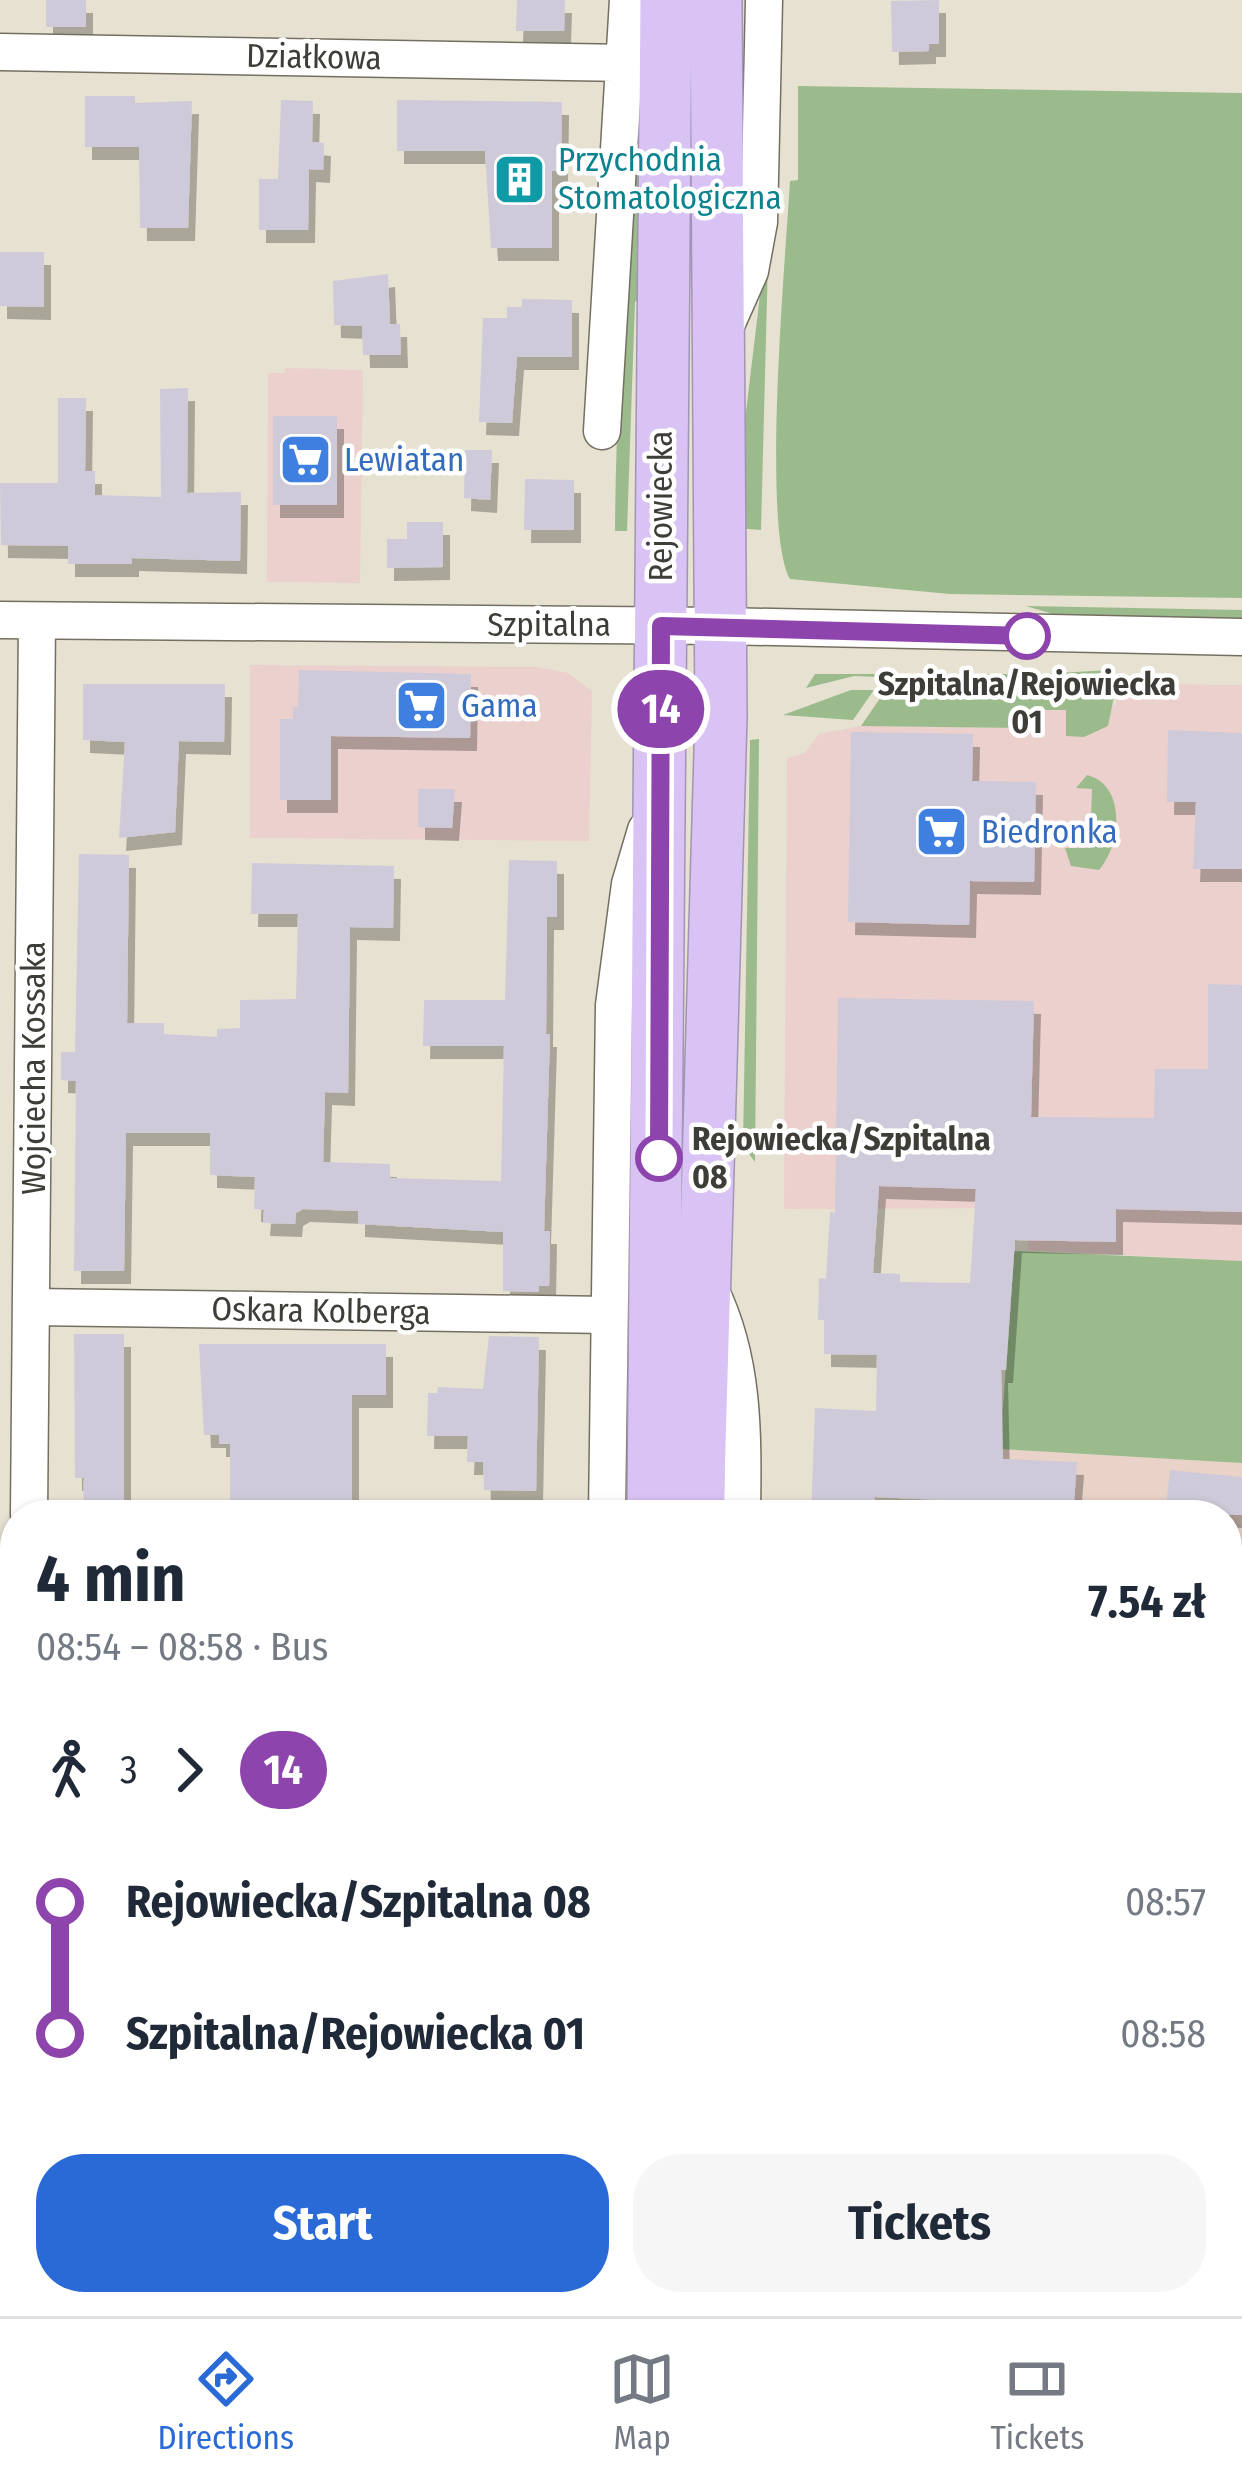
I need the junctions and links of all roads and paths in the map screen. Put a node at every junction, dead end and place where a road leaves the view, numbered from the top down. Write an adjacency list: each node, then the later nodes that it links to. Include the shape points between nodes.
1 (628, 0): 6 (street)
2 (666, 0): 11 (highway, Rejowiecka)
3 (716, 0): 7 (highway, Rejowiecka)
4 (764, 0): 7 (street, via 759,221)
5 (0, 52): 6 (street, Działkowa)
6 (628, 63): 8 (street)
7 (719, 352): 12 (highway, Rejowiecka)
8 (602, 430)
9 (0, 620): 10 (street, Szpitalna)
10 (37, 621): 11 (street, Szpitalna); 16 (street, Wojciecha Kossaka)
11 (661, 626): 12 (street, Szpitalna); 14 (highway, Rejowiecka)
12 (721, 626): 13 (street, Szpitalna); 15 (highway, Rejowiecka)
13 (1242, 637)
14 (660, 781): 17 (street, via 630,884 614,1005); 20 (highway, Rejowiecka)
15 (702, 1275): 21 (highway, Rejowiecka); 22 (street, Rejowiecka, via 733,1345)
16 (32, 1307): 17 (street, Oskara Kolberga); 18 (street, Wojciecha Kossaka)
17 (609, 1315): 19 (street)
18 (29, 1500)
19 (607, 1500)
20 (653, 1500)
21 (698, 1500)
22 (742, 1500)

